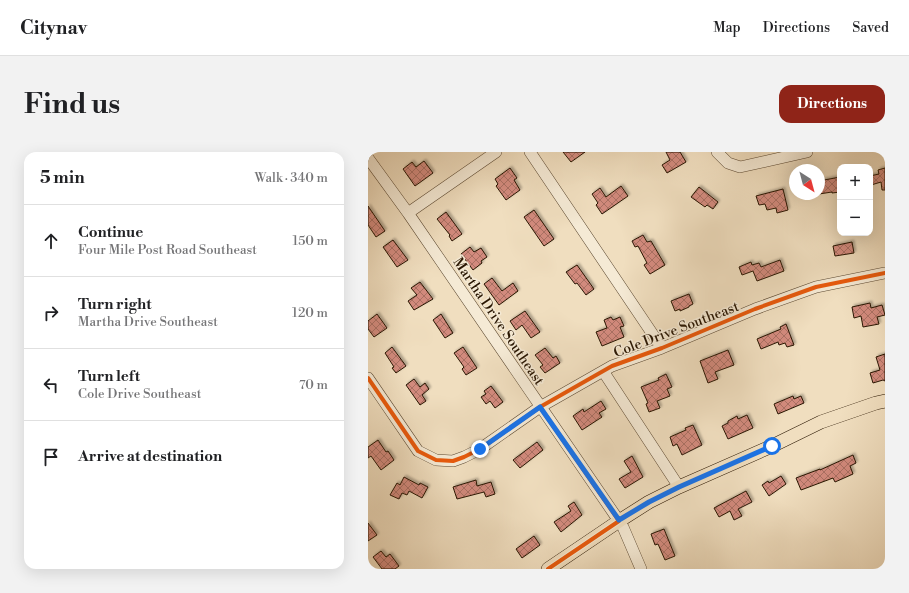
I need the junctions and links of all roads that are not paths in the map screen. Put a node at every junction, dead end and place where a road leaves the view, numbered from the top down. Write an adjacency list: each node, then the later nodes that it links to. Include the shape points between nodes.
1 (496, 152): 6 (street)
2 (530, 152): 8 (street)
3 (717, 152): 4 (street, via 728,163 740,167)
4 (807, 152)
5 (368, 158): 6 (street, Martha Drive Southeast)
6 (408, 214): 12 (street, Martha Drive Southeast)
7 (885, 273): 8 (street, Cole Drive Southeast, via 816,287 755,309)
8 (662, 348): 9 (street, Cole Drive Southeast)
9 (603, 371): 12 (street, Cole Drive Southeast); 13 (street)
10 (368, 378): 12 (street, Cole Drive Southeast, via 418,451 436,460 453,461 480,449)
11 (885, 401): 13 (main road, via 821,422)
12 (540, 407): 14 (street, Martha Drive Southeast)
13 (679, 487): 14 (main road)
14 (619, 520): 15 (main road); 16 (street, Martha Drive Southeast)
15 (548, 569)
16 (641, 569)

